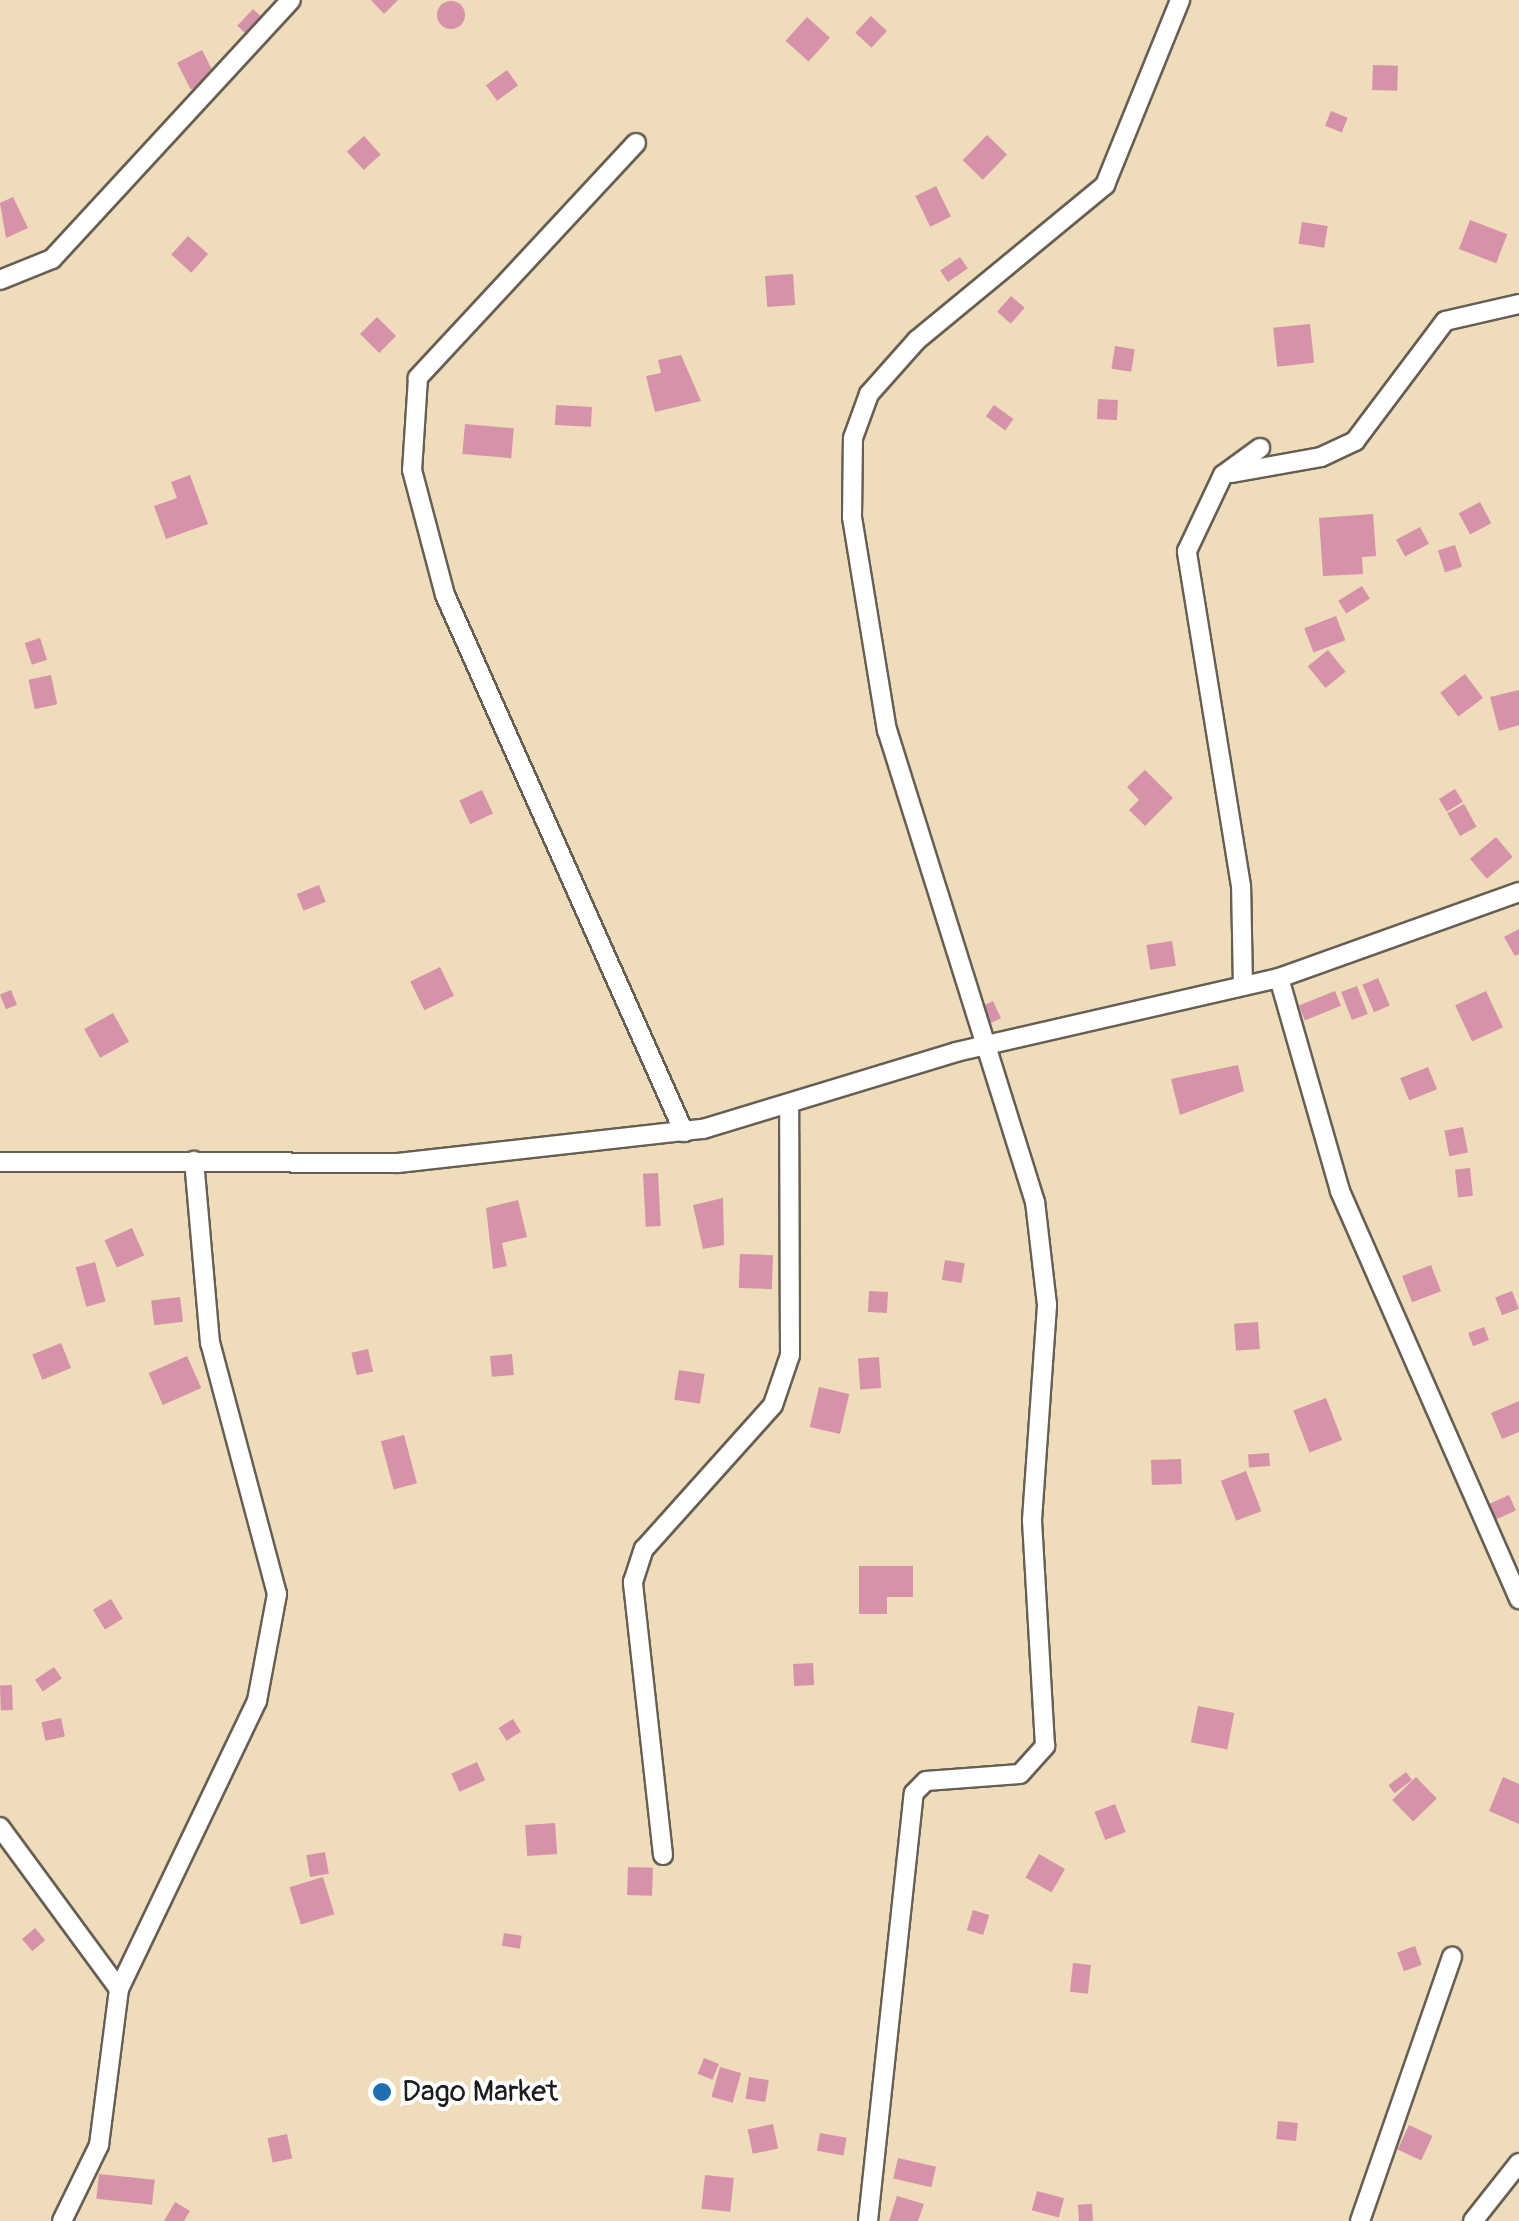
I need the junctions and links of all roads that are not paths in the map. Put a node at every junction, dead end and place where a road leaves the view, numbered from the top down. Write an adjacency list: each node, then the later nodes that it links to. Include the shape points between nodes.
1 (291, 0): 4 (street, via 52,259)
2 (1180, 0): 11 (street, via 1105,186 916,340 869,394 853,438 852,517 887,731)
3 (636, 143): 13 (street, via 418,378 412,470 445,595)
4 (0, 280)
5 (1519, 304): 7 (street, via 1444,321 1355,440 1321,457)
6 (1260, 448): 7 (street)
7 (1222, 475): 10 (street, via 1186,551 1241,886)
8 (1519, 892): 9 (street)
9 (1279, 978): 10 (street); 16 (street, via 1340,1191)
10 (1243, 986): 11 (street)
11 (988, 1046): 12 (street); 23 (street, via 1035,1202 1048,1305 1032,1520 1045,1746 1020,1774 926,1781 914,1793)
12 (788, 1106): 13 (street); 18 (street, via 790,1355 773,1405 644,1549 633,1582)
13 (684, 1132): 14 (street, via 398,1163)
14 (194, 1161): 15 (street); 20 (street, via 210,1343 277,1594 257,1701)
15 (0, 1162)
16 (1519, 1599)
17 (0, 1826): 20 (street)
18 (663, 1855)
19 (1452, 1956): 24 (street)
20 (120, 1989): 22 (street, via 99,2144)
21 (1519, 2164): 25 (street)
22 (62, 2221)
23 (868, 2221)
24 (1360, 2221)
25 (1473, 2221)

